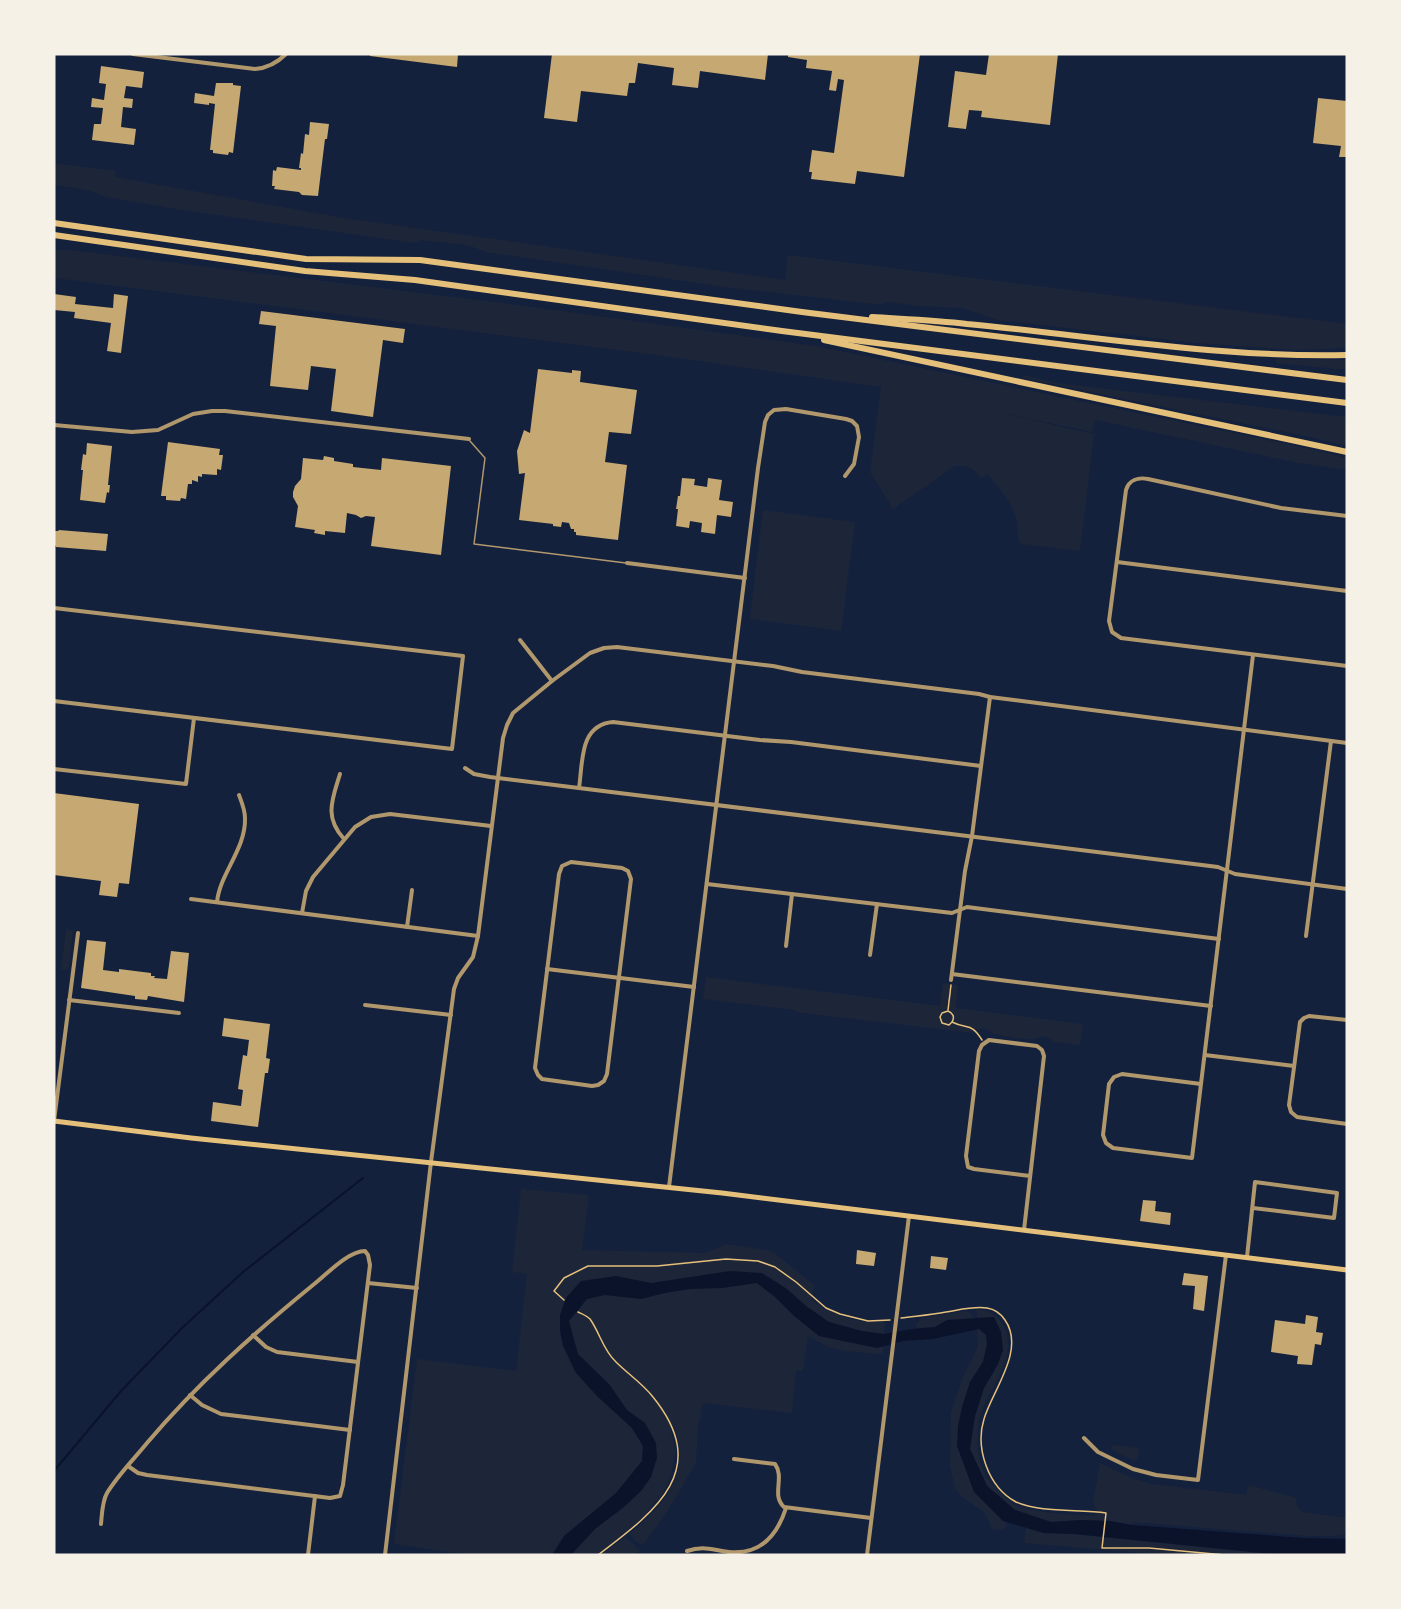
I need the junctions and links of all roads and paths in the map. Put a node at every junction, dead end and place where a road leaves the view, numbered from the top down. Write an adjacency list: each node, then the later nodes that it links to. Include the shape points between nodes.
1 (133, 54): 2 (street, via 249,69 274,64)
2 (286, 54)
3 (54, 223): 5 (highway, via 306,259 420,260)
4 (54, 235): 6 (highway)
5 (802, 312): 7 (highway, via 966,323 1193,349); 8 (highway)
6 (782, 331): 9 (highway); 12 (highway)
7 (1347, 355)
8 (1347, 380)
9 (1347, 403)
10 (54, 425): 11 (street, via 142,432 158,430 193,414 225,411)
11 (469, 439): 16 (lane, via 484,458 474,544)
12 (1347, 452)
13 (845, 476): 17 (street, via 856,460 859,432 855,423 822,414 778,409 771,412 766,418 758,468)
14 (1347, 516): 15 (street, via 1281,508 1135,479 1126,490)
15 (1117, 562): 18 (street); 21 (street, via 1109,621 1112,632 1121,638)
16 (627, 563): 17 (street)
17 (746, 578): 22 (street)
18 (1347, 591)
19 (54, 608): 27 (street, via 463,656 452,749)
20 (520, 640): 24 (street)
21 (1253, 655): 23 (street); 28 (street)
22 (735, 662): 24 (street, via 610,647 584,657); 25 (street); 29 (street)
23 (1347, 666)
24 (552, 681): 36 (street, via 510,719)
25 (990, 697): 28 (street); 32 (street)
26 (54, 701): 27 (street)
27 (194, 718): 34 (street, via 186,784)
28 (1244, 730): 30 (street); 43 (street)
29 (726, 736): 32 (street); 37 (street, via 603,724 590,733 585,743); 39 (street)
30 (1331, 741): 31 (street); 45 (street)
31 (1347, 743)
32 (981, 766): 41 (street)
33 (465, 768): 36 (street, via 474,774)
34 (54, 769)
35 (340, 774): 42 (street, via 331,812 334,826)
36 (497, 778): 37 (street); 40 (street)
37 (579, 788): 39 (street)
38 (239, 795): 50 (street, via 245,814 244,831 219,887)
39 (717, 805): 41 (street); 44 (street)
40 (491, 826): 42 (street, via 383,814 360,823); 56 (street)
41 (972, 836): 43 (street); 52 (street)
42 (344, 839): 53 (street, via 310,882)
43 (1227, 871): 45 (street); 58 (street)
44 (707, 884): 48 (street); 65 (street)
45 (1313, 884): 46 (street); 57 (street)
46 (1347, 888)
47 (412, 890): 54 (street)
48 (792, 894): 51 (street); 59 (street)
49 (191, 899): 50 (street)
50 (217, 902): 53 (street)
51 (877, 904): 52 (street, via 952,913); 60 (street)
52 (960, 909): 58 (street); 62 (street)
53 (302, 913): 54 (street)
54 (407, 927): 56 (street)
55 (78, 933): 66 (street)
56 (478, 936): 71 (street, via 472,957 456,981)
57 (1306, 936)
58 (1219, 939): 68 (street)
59 (786, 946)
60 (870, 955)
61 (547, 969): 63 (street); 63 (street, via 559,874 564,864 622,868 632,882); 63 (street, via 535,1065 538,1075 545,1080 592,1086 604,1081 607,1074)
62 (952, 974): 64 (street); 68 (street)
63 (619, 978): 65 (street)
64 (951, 982): 69 (path)
65 (694, 987): 82 (street)
66 (69, 1000): 70 (street); 78 (street)
67 (365, 1005): 71 (street)
68 (1211, 1006): 75 (street)
69 (948, 1011): 73 (path, via 953,1015); 73 (path, via 940,1015 941,1022)
70 (179, 1013)
71 (451, 1015): 80 (street)
72 (1347, 1020): 76 (street, via 1309,1016 1302,1019)
73 (952, 1022): 74 (path, via 974,1029)
74 (984, 1043): 81 (street, via 992,1040 1034,1046 1043,1053); 81 (street, via 979,1051 966,1156 968,1167)
75 (1205, 1054): 76 (street); 77 (street)
76 (1294, 1066): 79 (street, via 1291,1112 1300,1118)
77 (1201, 1084): 77 (street, via 1192,1158 1109,1146 1104,1140 1109,1084 1114,1077 1122,1074)
78 (54, 1121): 80 (main road)
79 (1347, 1124)
80 (431, 1162): 82 (main road); 90 (street)
81 (1029, 1176): 85 (street)
82 (669, 1187): 84 (main road)
83 (1253, 1208): 83 (street, via 1256,1182 1337,1193 1334,1218); 87 (street)
84 (909, 1216): 85 (main road); 104 (street)
85 (1024, 1230): 86 (main road)
86 (1226, 1255): 87 (main road); 99 (street, via 1198,1480 1133,1469 1098,1452)
87 (1247, 1258): 88 (main road)
88 (1347, 1270)
89 (368, 1283): 90 (street); 95 (street, via 369,1260 365,1251 352,1254); 96 (street)
90 (417, 1288): 108 (street)
91 (564, 1300): 94 (path, via 554,1291 564,1278 588,1266 657,1266 726,1259 758,1261 775,1267 826,1308 840,1314 868,1321)
92 (578, 1312): 109 (path, via 588,1318 608,1354 652,1395 668,1418 679,1452 668,1490 653,1511)
93 (903, 1318): 111 (path, via 976,1308 988,1308 1004,1318 1010,1332 1010,1353 984,1419 983,1454 991,1477 1015,1501 1050,1509 1106,1513 1102,1548)
94 (889, 1320)
95 (253, 1335): 96 (street, via 277,1352); 97 (street)
96 (358, 1362): 98 (street)
97 (190, 1395): 98 (street, via 221,1414); 101 (street)
98 (350, 1430): 102 (street, via 340,1496)
99 (1084, 1438)
100 (734, 1459): 103 (street, via 775,1464 780,1472 778,1499)
101 (128, 1466): 102 (street, via 147,1475); 105 (street, via 106,1495)
102 (315, 1496): 107 (street)
103 (786, 1508): 104 (street); 106 (street, via 777,1531 756,1548 739,1552 707,1548)
104 (872, 1518): 110 (street)
105 (101, 1524)
106 (687, 1551)
107 (308, 1555)
108 (385, 1555)
109 (598, 1555)
110 (867, 1555)
111 (1225, 1555)

